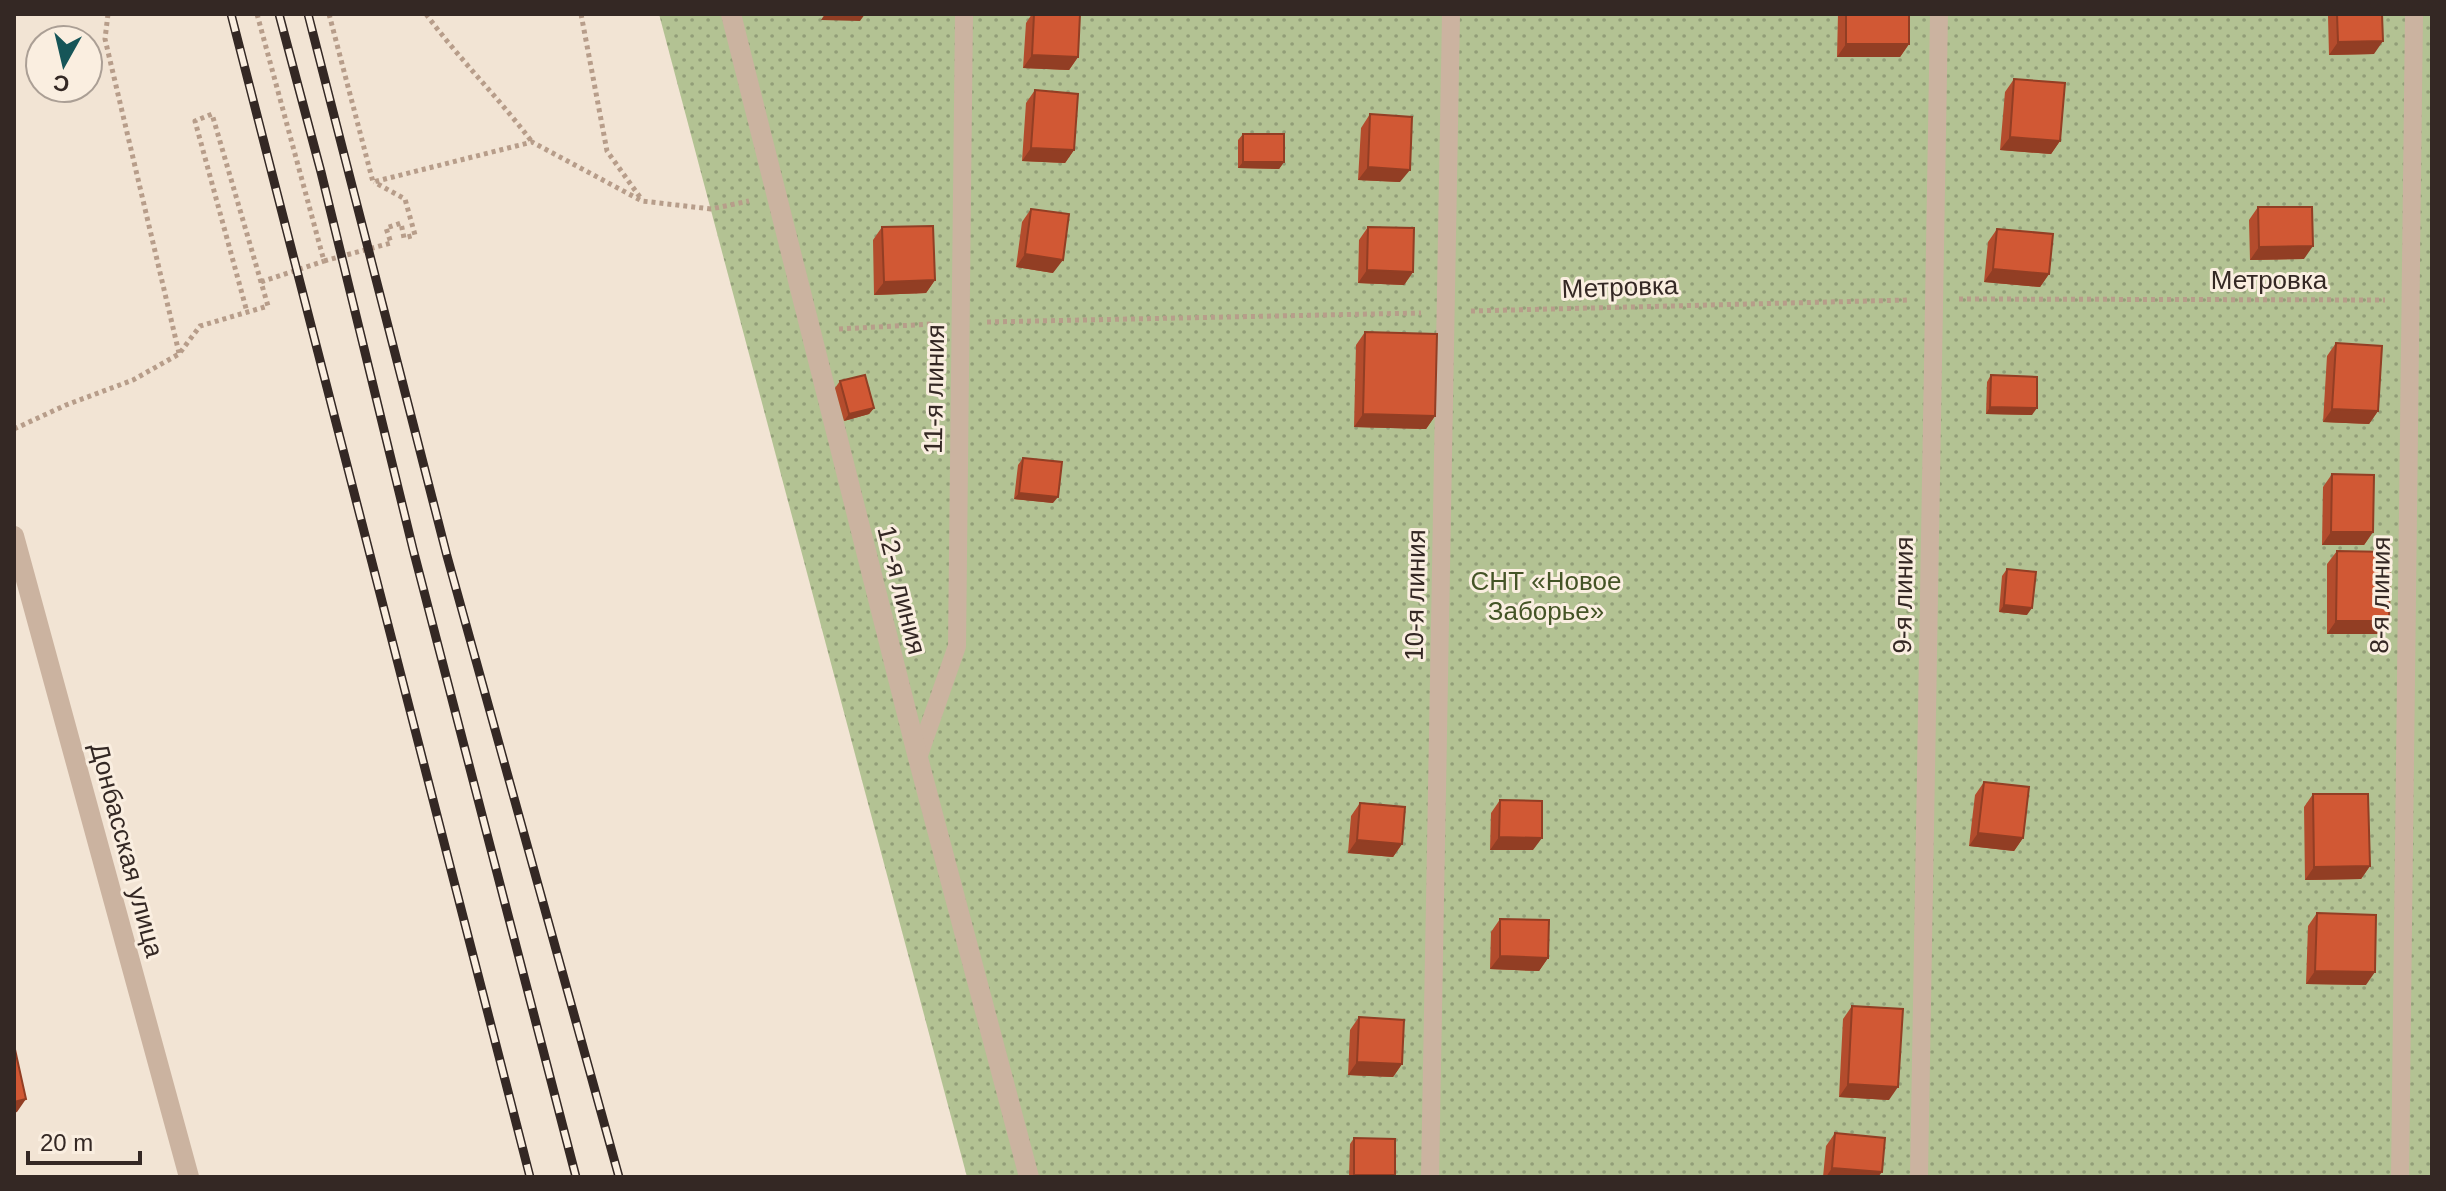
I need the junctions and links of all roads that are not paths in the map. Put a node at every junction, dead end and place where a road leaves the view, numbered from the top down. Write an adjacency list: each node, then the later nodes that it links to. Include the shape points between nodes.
1 (731, 14): 7 (street, 12-я линия)
2 (964, 14): 7 (lane, 11-я линия, via 957,646)
3 (1451, 14): 10 (lane, 10-я линия)
4 (1939, 14): 11 (lane, 9-я линия)
5 (2414, 14): 12 (lane, 8-я линия)
6 (14, 536): 8 (street, Донбасская улица)
7 (918, 758): 9 (street, 12-я линия)
8 (189, 1177)
9 (1029, 1177)
10 (1430, 1177)
11 (1919, 1177)
12 (2400, 1177)

